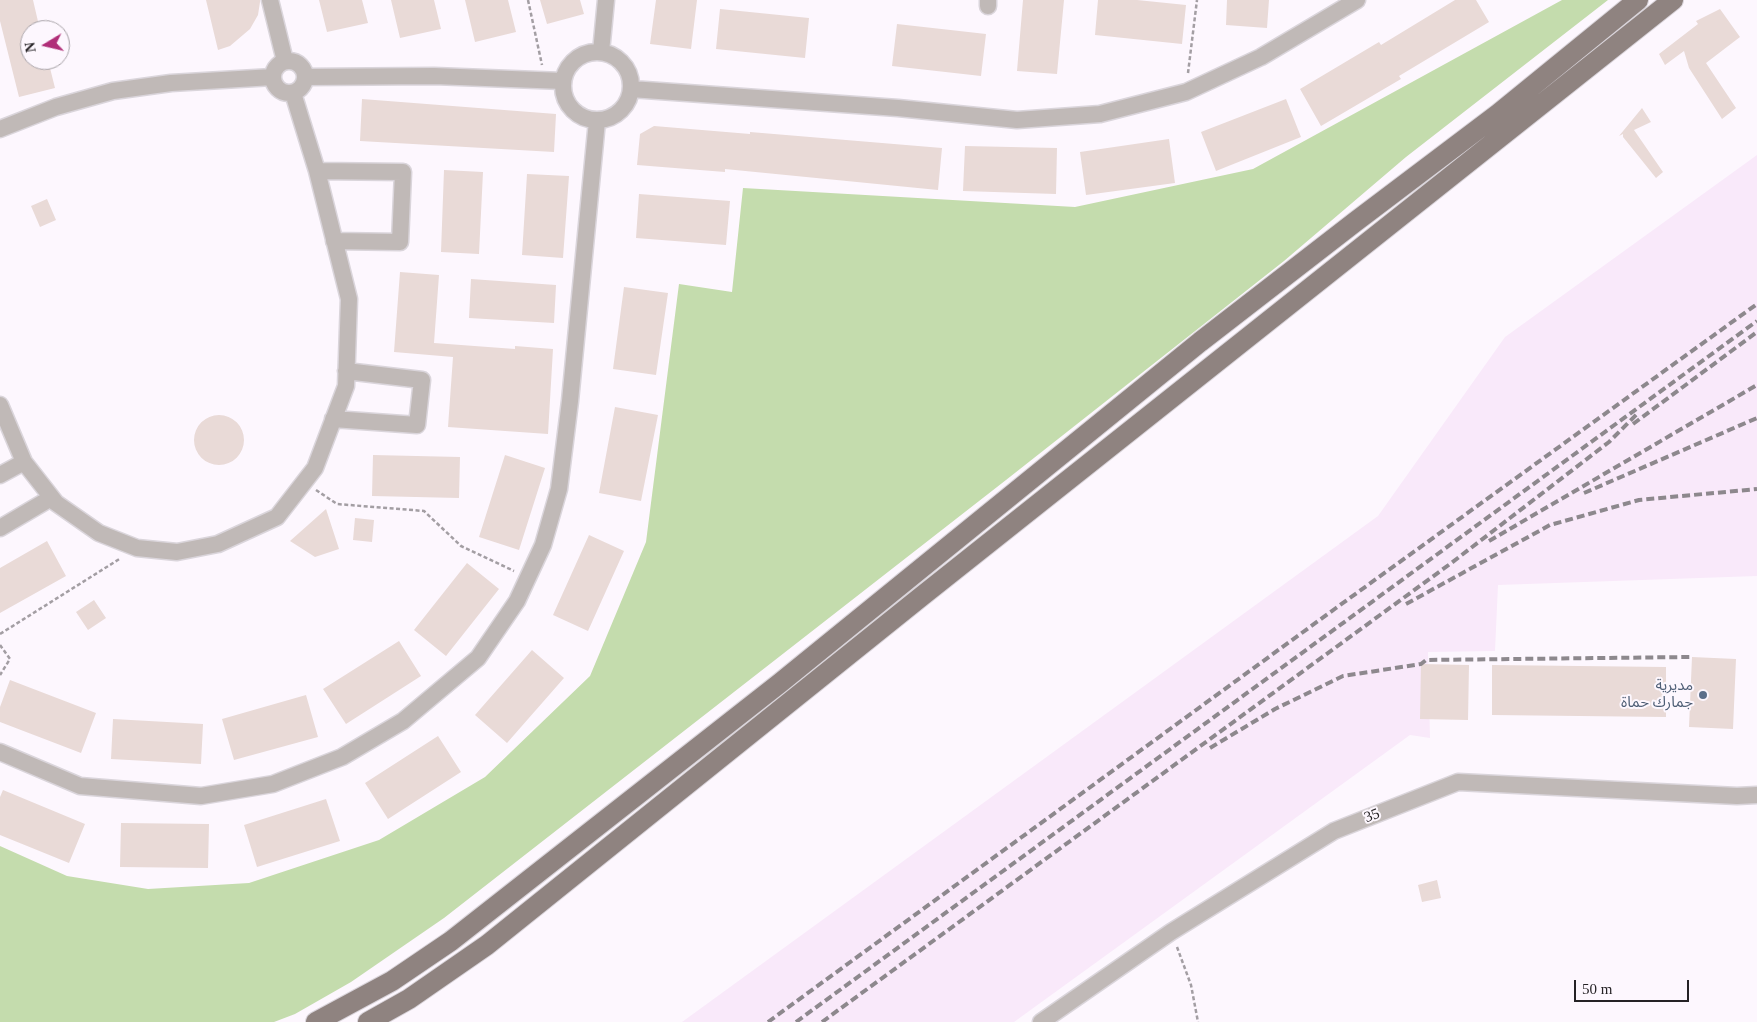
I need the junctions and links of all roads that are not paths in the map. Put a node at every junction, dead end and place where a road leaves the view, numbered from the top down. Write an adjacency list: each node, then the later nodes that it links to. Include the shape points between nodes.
1 (270, 0): 7 (street)
2 (606, 0): 6 (street)
3 (1357, 0): 11 (street, via 1261,57 1186,92 1100,114 1017,120)
4 (1638, 0): 26 (main road, via 1498,114 1200,342 780,683 451,941 392,981)
5 (1673, 0): 27 (main road, via 487,945 409,999)
6 (601, 52): 10 (street, via 590,52 572,62); 11 (street, via 620,61 630,78)
7 (285, 62): 8 (street, via 277,66); 9 (street, via 298,64)
8 (273, 77): 12 (street, via 279,90); 14 (street, via 171,83 113,92 56,107)
9 (305, 77): 10 (street, via 434,76); 12 (street, via 300,88)
10 (563, 81): 13 (street, via 567,104 575,113)
11 (631, 89): 13 (street, via 624,108 616,115)
12 (293, 92): 15 (street)
13 (597, 121): 24 (street, via 559,489 543,544 517,601 478,658 403,721 342,758 273,784 201,796 80,786)
14 (0, 129)
15 (317, 170): 16 (street); 16 (street, via 403,172 400,242)
16 (334, 241): 17 (street, via 349,299)
17 (346, 371): 19 (street, via 346,386); 19 (street, via 422,380 417,424)
18 (0, 405): 20 (street)
19 (333, 419): 22 (street, via 315,468 277,517 218,544 177,552 138,548 99,533)
20 (24, 462): 21 (street); 22 (street)
21 (0, 475)
22 (51, 498): 23 (street)
23 (0, 528)
24 (0, 752)
25 (1757, 795): 28 (street, 35, via 1458,782 1334,831 1172,932)
26 (316, 1022)
27 (368, 1022)
28 (1040, 1022)

